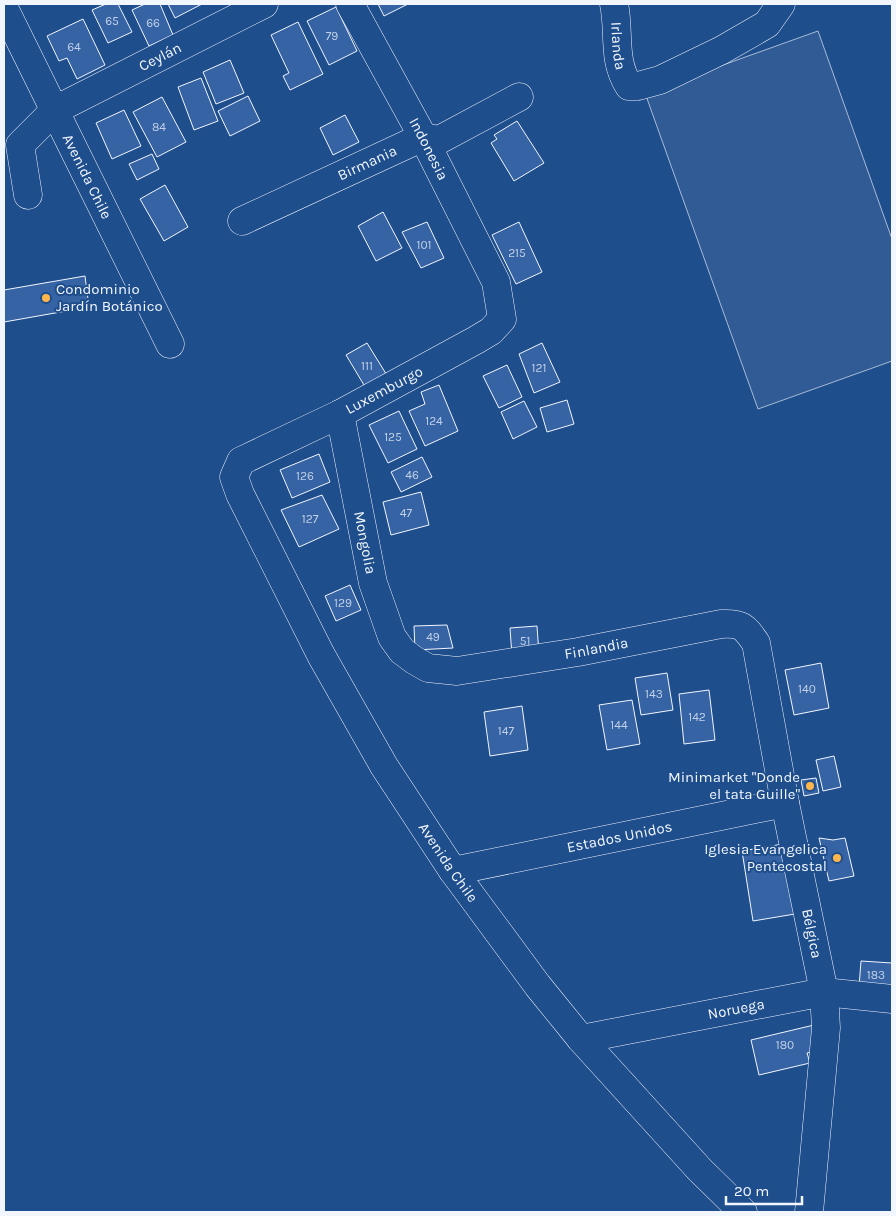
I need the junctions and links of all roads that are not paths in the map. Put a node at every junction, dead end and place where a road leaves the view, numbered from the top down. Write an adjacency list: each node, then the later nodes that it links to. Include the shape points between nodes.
1 (264, 4): 7 (street, Ceylán)
2 (350, 4): 8 (street, Indonesia)
3 (614, 4): 4 (street, Irlanda, via 618,62 629,86 660,80 722,50 767,24)
4 (780, 4)
5 (4, 8): 7 (street, Avenida Chile)
6 (519, 97): 8 (street, Birmania, via 440,140)
7 (54, 110): 9 (street, Ceylán); 13 (street, Avenida Chile)
8 (422, 138): 11 (street, Birmania); 12 (street, Indonesia, via 496,282)
9 (12, 148): 10 (street)
10 (28, 195)
11 (242, 222)
12 (499, 298): 14 (street, Luxemburgo, via 502,319 491,331)
13 (170, 344)
14 (340, 414): 15 (street, Luxemburgo); 17 (street, Mongolia, via 373,583 392,637)
15 (240, 461): 19 (street, Avenida Chile, via 234,477 240,494 321,655 384,766)
16 (759, 657): 17 (street, Finlandia, via 756,643 737,623 457,670 428,668); 18 (street, Bélgica)
17 (414, 660)
18 (785, 803): 19 (street, Estados Unidos); 20 (street, Bélgica)
19 (453, 871): 22 (street, Avenida Chile)
20 (824, 992): 21 (street, Noruega); 22 (street, Noruega); 24 (street, Bélgica, via 826,1028)
21 (892, 999)
22 (580, 1039): 23 (street, Avenida Chile)
23 (742, 1212)
24 (809, 1212)

